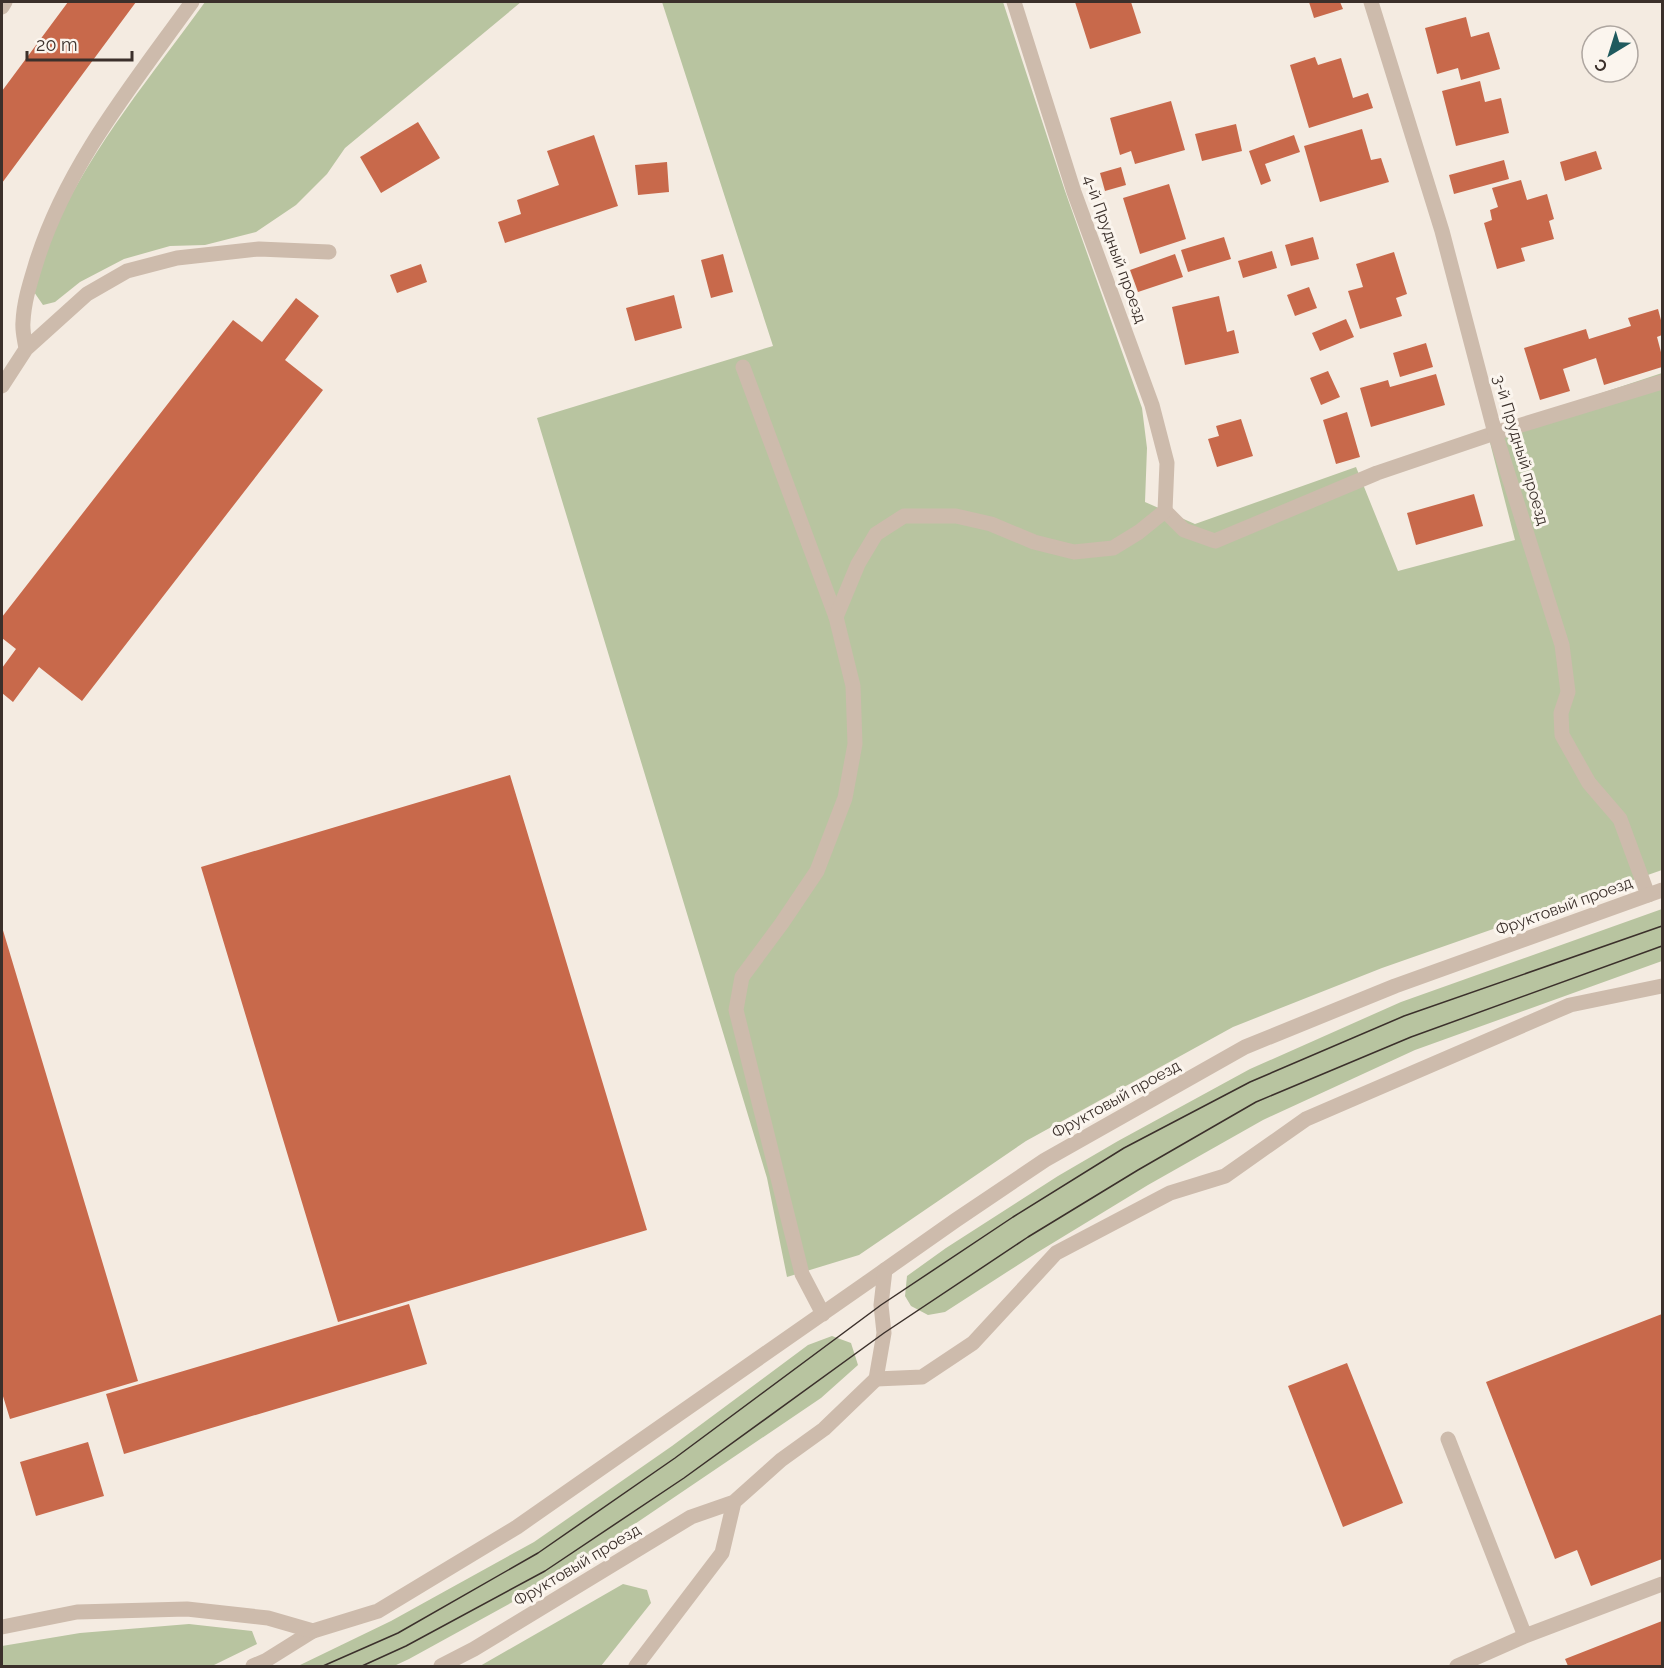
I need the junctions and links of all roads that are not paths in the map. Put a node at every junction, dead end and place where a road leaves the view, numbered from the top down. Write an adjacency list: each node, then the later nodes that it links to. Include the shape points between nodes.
1 (5, 2): 5 (street)
2 (192, 2): 7 (street, via 97,136 66,187 47,229 27,291 22,323)
3 (1014, 2): 12 (street, 4-й Прудный проезд, via 1074,192 1152,405 1167,463)
4 (1371, 2): 11 (street, 3-й Прудный проезд, via 1442,231)
5 (2, 7)
6 (329, 252): 7 (street, via 259,249 177,258 127,271 87,294)
7 (26, 349): 10 (street)
8 (743, 367): 13 (street)
9 (1662, 382): 11 (street)
10 (2, 386)
11 (1495, 433): 12 (street, via 1377,473 1215,541 1184,530); 14 (street, 3-й Прудный проезд, via 1562,645 1568,692 1561,713 1562,735 1589,783 1620,819)
12 (1165, 511): 13 (street, via 1113,548 1074,552 956,516 904,516 876,534 858,564)
13 (836, 617): 17 (street, via 853,686 855,744 845,798 817,871 742,976 736,1010 802,1274)
14 (1655, 892): 16 (street, Фруктовый проезд, via 1395,986 1245,1047 1045,1160)
15 (1662, 986): 18 (street, via 1570,1005 1306,1119 1225,1176 1170,1193 1056,1253 973,1343 922,1377)
16 (885, 1270): 17 (street, Фруктовый проезд); 18 (street, via 881,1305 884,1333)
17 (823, 1314): 23 (street, Фруктовый проезд, via 517,1527 378,1611)
18 (876, 1379): 20 (street, Фруктовый проезд, via 824,1429 781,1460)
19 (1448, 1440): 24 (street)
20 (734, 1502): 26 (street, Фруктовый проезд, via 691,1517); 27 (street, via 722,1553)
21 (1662, 1584): 24 (street)
22 (2, 1627): 23 (street, via 77,1612 187,1609 268,1618)
23 (313, 1631): 25 (street, Фруктовый проезд)
24 (1525, 1636): 28 (street)
25 (253, 1666)
26 (441, 1666)
27 (636, 1666)
28 (1457, 1666)

